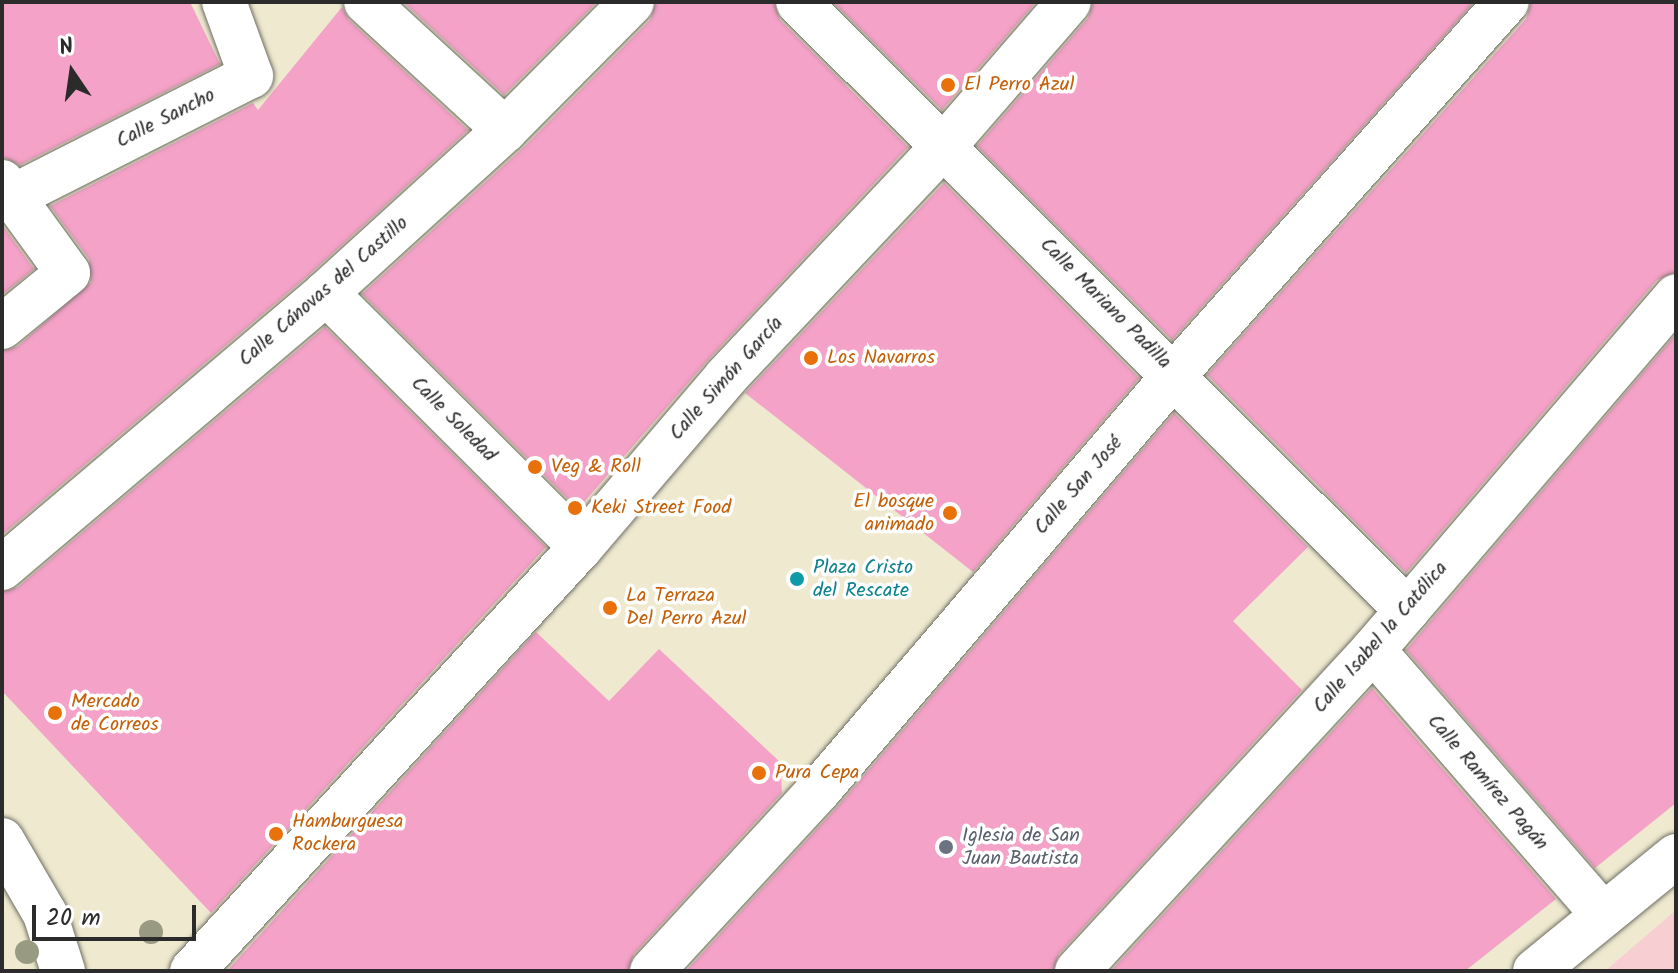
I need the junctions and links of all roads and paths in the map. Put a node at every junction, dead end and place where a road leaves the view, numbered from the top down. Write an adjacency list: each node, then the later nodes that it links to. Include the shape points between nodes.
1 (224, 2): 9 (street, Calle Sancho, via 251,76)
2 (366, 2): 7 (street)
3 (632, 2): 7 (street, Calle Cánovas del Castillo)
4 (798, 2): 8 (street, Calle Mariano Padilla)
5 (1069, 2): 8 (street, Calle Simón García)
6 (1507, 2): 13 (street, Calle San José)
7 (505, 130): 10 (street, Calle Cánovas del Castillo)
8 (945, 145): 13 (street, Calle Mariano Padilla); 14 (street, Calle Simón García, via 726,377)
9 (7, 190): 12 (street, via 68,273)
10 (326, 293): 14 (street, Calle Soledad); 15 (street, Calle Cánovas del Castillo)
11 (1676, 296): 16 (street, Calle Isabel la Católica)
12 (2, 327)
13 (1175, 374): 16 (street, Calle Mariano Padilla); 23 (street, Calle San José, via 819,790)
14 (581, 547): 22 (street, Calle Simón García)
15 (2, 568)
16 (1407, 610): 17 (street, Calle Isabel la Católica)
17 (1373, 650): 20 (street, Calle Ramírez Pagán); 24 (street, Calle Isabel la Católica)
18 (2, 840): 21 (street)
19 (1676, 856): 20 (street)
20 (1603, 915): 25 (street)
21 (60, 959)
22 (192, 971)
23 (652, 971)
24 (1077, 971)
25 (1535, 971)

